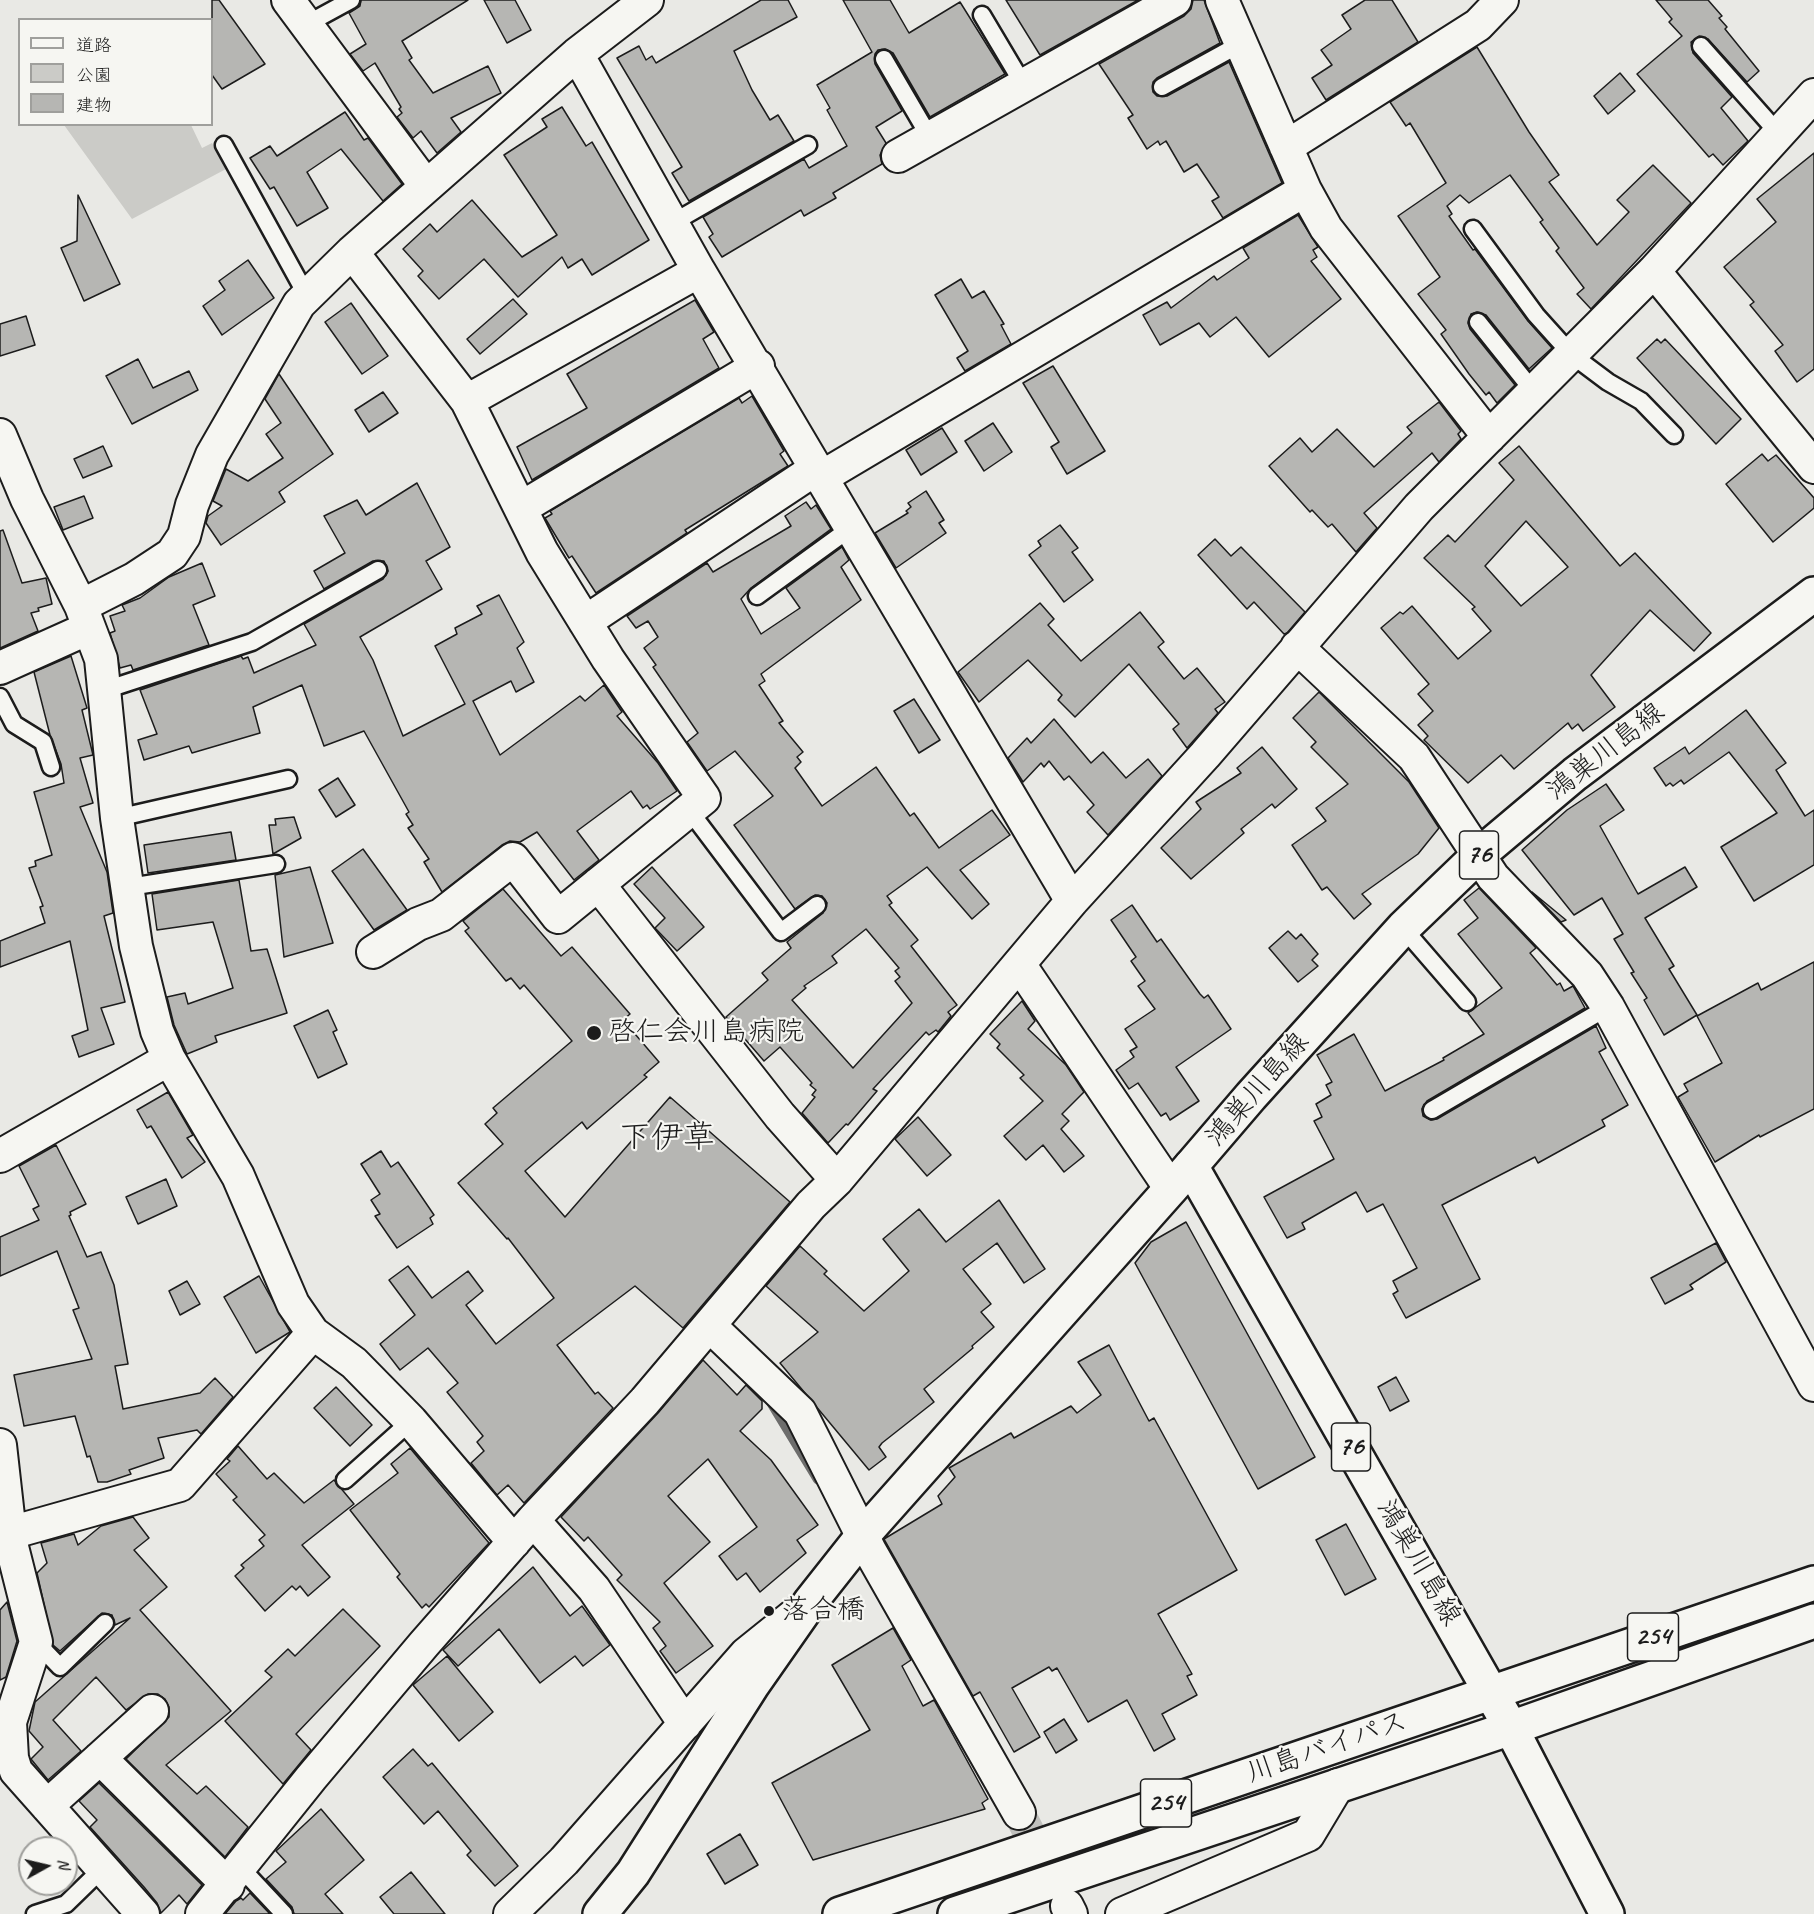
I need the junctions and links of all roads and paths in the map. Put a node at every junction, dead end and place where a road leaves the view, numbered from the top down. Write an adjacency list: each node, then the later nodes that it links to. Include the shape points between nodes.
1 (288, 0): 8 (street)
2 (351, 0): 8 (lane)
3 (647, 0): 11 (street)
4 (1175, 0): 13 (street)
5 (1222, 0): 9 (street)
6 (1502, 0): 20 (street, via 1478,25)
7 (982, 15): 13 (lane)
8 (308, 24): 22 (street)
9 (1242, 43): 14 (lane); 20 (street)
10 (1701, 46): 16 (lane)
11 (577, 54): 22 (street); 24 (street)
12 (884, 59): 17 (lane)
13 (1023, 84): 17 (street)
14 (1162, 87)
15 (1814, 95): 16 (street)
16 (1779, 134): 28 (street)
17 (929, 136): 21 (street)
18 (224, 145): 29 (lane)
19 (808, 145): 24 (lane)
20 (1286, 147): 23 (street)
21 (898, 156)
22 (426, 186): 26 (street)
23 (1305, 190): 37 (street, via 1326,228); 39 (street)
24 (674, 222): 27 (street)
25 (1473, 229): 31 (lane, via 1536,315)
26 (352, 252): 29 (street); 34 (street)
27 (699, 271): 32 (street); 34 (street)
28 (1654, 271): 31 (street); 38 (street)
29 (307, 296): 45 (street, via 212,455 184,536 172,554)
30 (1478, 322): 33 (lane)
31 (1572, 355): 33 (street); 36 (lane, via 1641,401)
32 (758, 366): 39 (street); 40 (street)
33 (1534, 392): 37 (street)
34 (467, 401): 40 (street)
35 (0, 435): 45 (street)
36 (1674, 435)
37 (1489, 436): 47 (street, via 1419,507)
38 (1814, 467)
39 (820, 472): 41 (street); 46 (street)
40 (520, 507): 46 (street)
41 (852, 527): 44 (lane); 59 (street)
42 (378, 570): 49 (lane, via 252,642)
43 (1814, 594): 55 (main road, 鴻巣川島線 / 76, via 1575,774)
44 (757, 596)
45 (85, 617): 48 (street); 49 (street, via 100,659)
46 (585, 622): 53 (street, via 704,798)
47 (1297, 648): 55 (street, via 1414,757); 59 (street)
48 (0, 668)
49 (105, 690): 54 (street)
50 (0, 697): 51 (lane, via 14,724 43,742)
51 (51, 767)
52 (288, 779): 54 (lane)
53 (689, 810): 57 (street); 60 (lane, via 781,932)
54 (117, 818): 58 (street)
55 (1480, 854): 61 (main road, 鴻巣川島線 / 76); 65 (street, via 1493,877 1587,975)
56 (276, 864): 58 (lane)
57 (598, 884): 62 (street, via 558,917 513,859 441,915 418,924); 70 (street, via 780,1116)
58 (129, 887): 66 (street, via 144,984)
59 (1072, 902): 63 (street)
60 (817, 905)
61 (1403, 928): 64 (lane); 69 (main road, 鴻巣川島線 / 76)
62 (374, 952)
63 (1019, 964): 69 (street); 70 (street)
64 (1467, 1002)
65 (1608, 1007): 67 (lane); 73 (street)
66 (169, 1059): 68 (street); 72 (street, via 238,1176 289,1296)
67 (1432, 1110)
68 (0, 1156)
69 (1181, 1178): 80 (main road); 86 (main road, 鴻巣川島線 / 76)
70 (837, 1180): 71 (street)
71 (710, 1326): 78 (street); 80 (street, via 800,1412)
72 (313, 1333): 74 (street, via 354,1363); 79 (street, via 180,1485)
73 (1814, 1385)
74 (411, 1421): 76 (lane); 78 (street)
75 (0, 1445): 77 (street)
76 (345, 1480)
77 (3, 1500): 79 (street)
78 (523, 1531): 89 (street, via 594,1588); 97 (street, via 311,1778)
79 (10, 1533): 85 (street)
80 (864, 1534): 82 (main road); 95 (street)
81 (1814, 1583): 86 (main road, 川島バイパス / 254)
82 (811, 1601): 89 (street, via 746,1654); 103 (main road, via 753,1684 633,1873)
83 (1814, 1621): 90 (main road, 川島バイパス / 254)
84 (105, 1623): 85 (lane, via 60,1667)
85 (36, 1642): 88 (street)
86 (1491, 1692): 90 (main road, 鴻巣川島線 / 76); 104 (main road, 川島バイパス / 254)
87 (152, 1711): 91 (street)
88 (5, 1722): 92 (street, via 12,1758)
89 (685, 1724): 102 (street, via 564,1861)
90 (1511, 1728): 93 (main road, 川島バイパス / 254); 107 (main road, 鴻巣川島線)
91 (100, 1758): 94 (street); 97 (street)
92 (8, 1774): 94 (street)
93 (1338, 1785): 105 (main road, 川島バイパス / 254); 106 (street, via 1308,1835)
94 (47, 1806): 96 (street)
95 (1018, 1814)
96 (103, 1868): 98 (lane, via 66,1904); 99 (street)
97 (234, 1877): 100 (street); 101 (lane)
98 (34, 1914)
99 (143, 1914)
100 (202, 1914)
101 (284, 1914)
102 (510, 1914)
103 (600, 1914)
104 (840, 1914)
105 (955, 1914)
106 (1122, 1914)
107 (1607, 1914)

